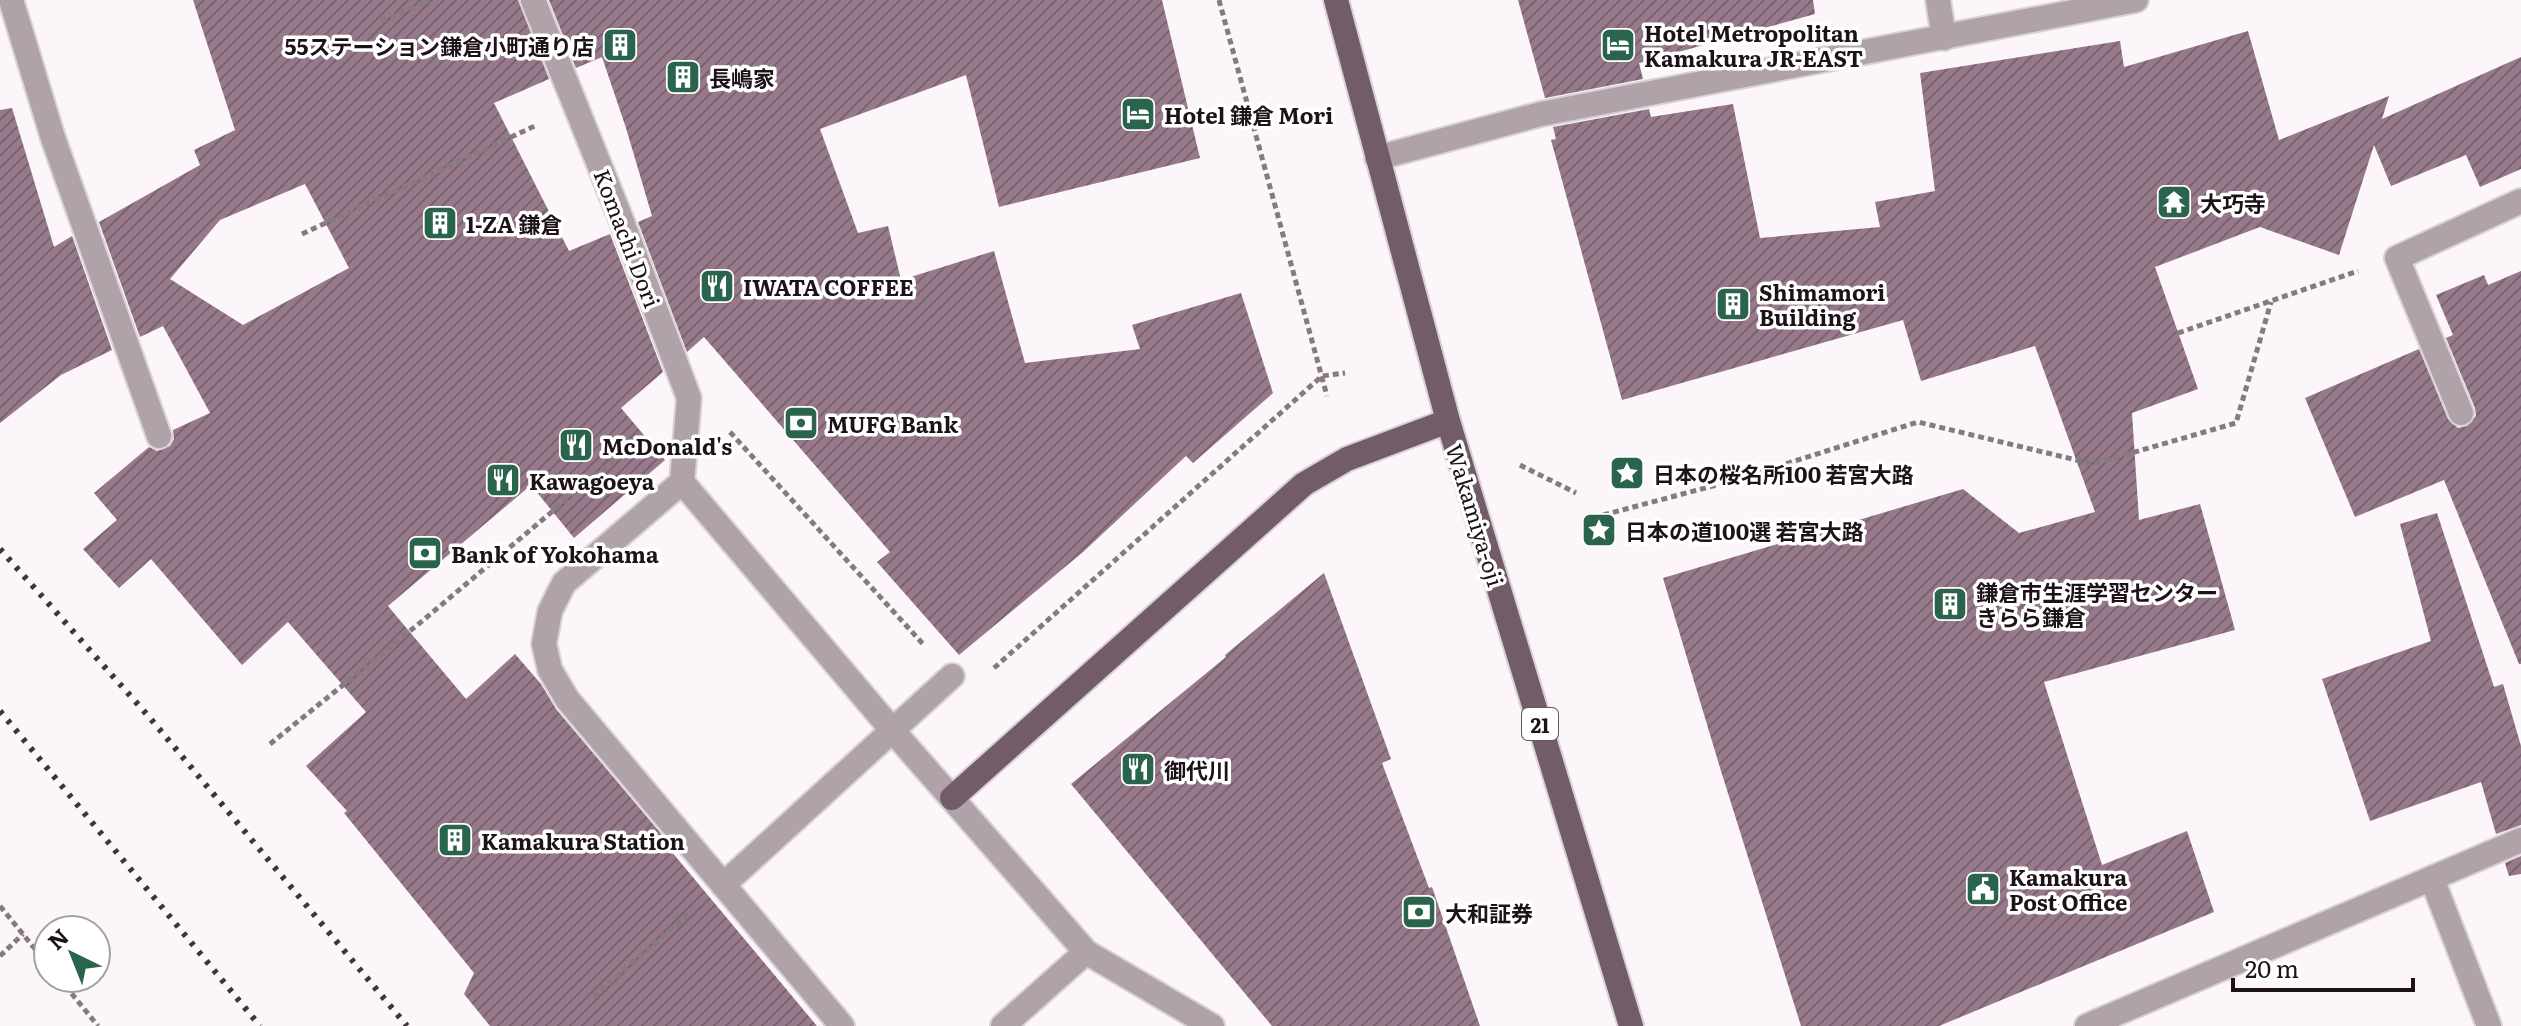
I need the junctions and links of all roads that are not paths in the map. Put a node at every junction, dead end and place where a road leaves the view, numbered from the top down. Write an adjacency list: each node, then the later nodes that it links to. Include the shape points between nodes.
1 (11, 0): 11 (street, via 53,138)
2 (533, 0): 12 (street, Komachi Dori, via 689,398)
3 (1336, 0): 7 (main road, Wakamiya-oji / 21)
4 (1938, 0): 6 (street)
5 (2136, 0): 6 (street)
6 (1944, 38): 7 (street, via 1541,114)
7 (1377, 158): 10 (main road, Wakamiya-oji / 21)
8 (2521, 201): 9 (street, via 2397,258)
9 (2461, 413)
10 (1448, 421): 15 (main road, via 1347,459 1304,484); 23 (main road, Wakamiya-oji / 21)
11 (159, 436)
12 (682, 482): 14 (street); 18 (street, via 564,583 550,611 544,644 550,670 567,699)
13 (952, 676): 14 (street)
14 (893, 731): 15 (street); 18 (street)
15 (952, 798): 19 (street)
16 (2521, 840): 17 (street)
17 (2432, 879): 24 (street); 25 (street)
18 (723, 885): 20 (street)
19 (1086, 952): 21 (street); 22 (street)
20 (842, 1026)
21 (1003, 1026)
22 (1212, 1026)
23 (1631, 1026)
24 (2087, 1026)
25 (2489, 1026)

